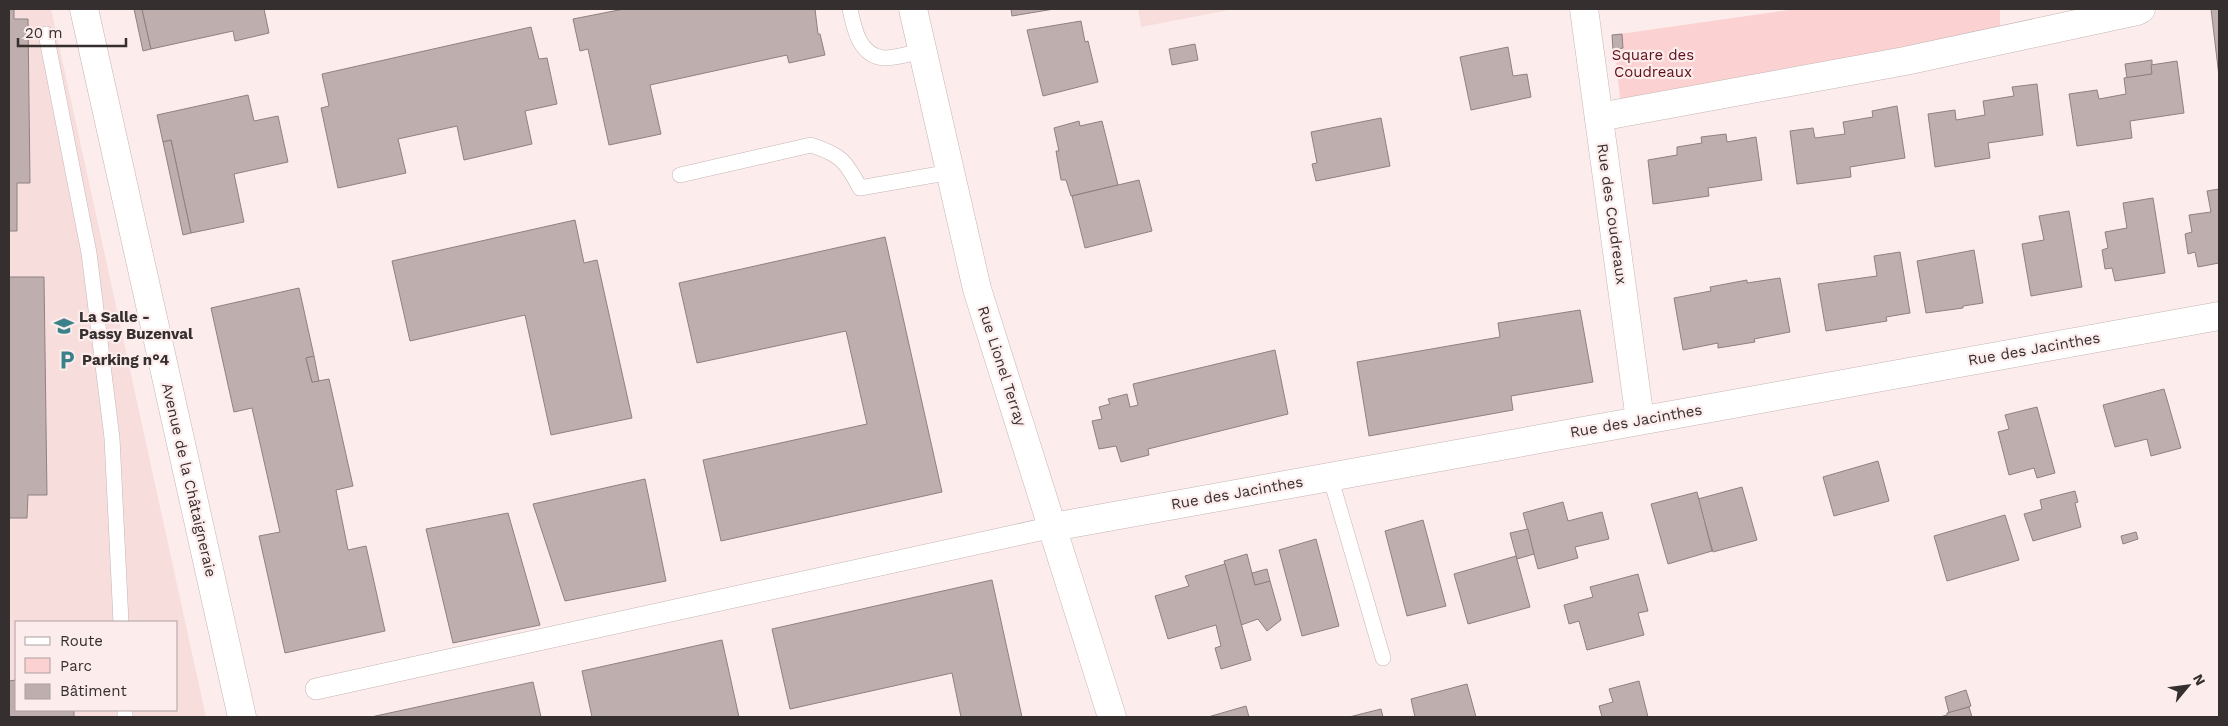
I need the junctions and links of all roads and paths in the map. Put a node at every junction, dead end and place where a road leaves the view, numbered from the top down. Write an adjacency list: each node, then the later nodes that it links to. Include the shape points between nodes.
1 (84, 9): 18 (street, Avenue de la Châtaigneraie)
2 (850, 9): 7 (lane, via 855,31 864,48 883,58)
3 (913, 9): 7 (street, Rue Lionel Terray)
4 (1584, 9): 8 (street, Rue des Coudreaux)
5 (2139, 10): 8 (street, via 1905,61)
6 (46, 34): 15 (lane, via 89,253 112,438)
7 (923, 51): 9 (street, Rue Lionel Terray)
8 (1599, 117): 12 (street, Rue des Coudreaux)
9 (951, 172): 10 (lane, via 860,188 847,164 832,152 811,145); 14 (street, Rue Lionel Terray, via 977,289)
10 (680, 175)
11 (2219, 316): 12 (street, Rue des Jacinthes)
12 (1640, 420): 13 (street, Rue des Jacinthes)
13 (1330, 476): 14 (street, Rue des Jacinthes); 16 (lane)
14 (1053, 528): 17 (street); 19 (street, Rue Lionel Terray)
15 (121, 621)
16 (1383, 658)
17 (316, 690)
18 (242, 717)
19 (1112, 717)

